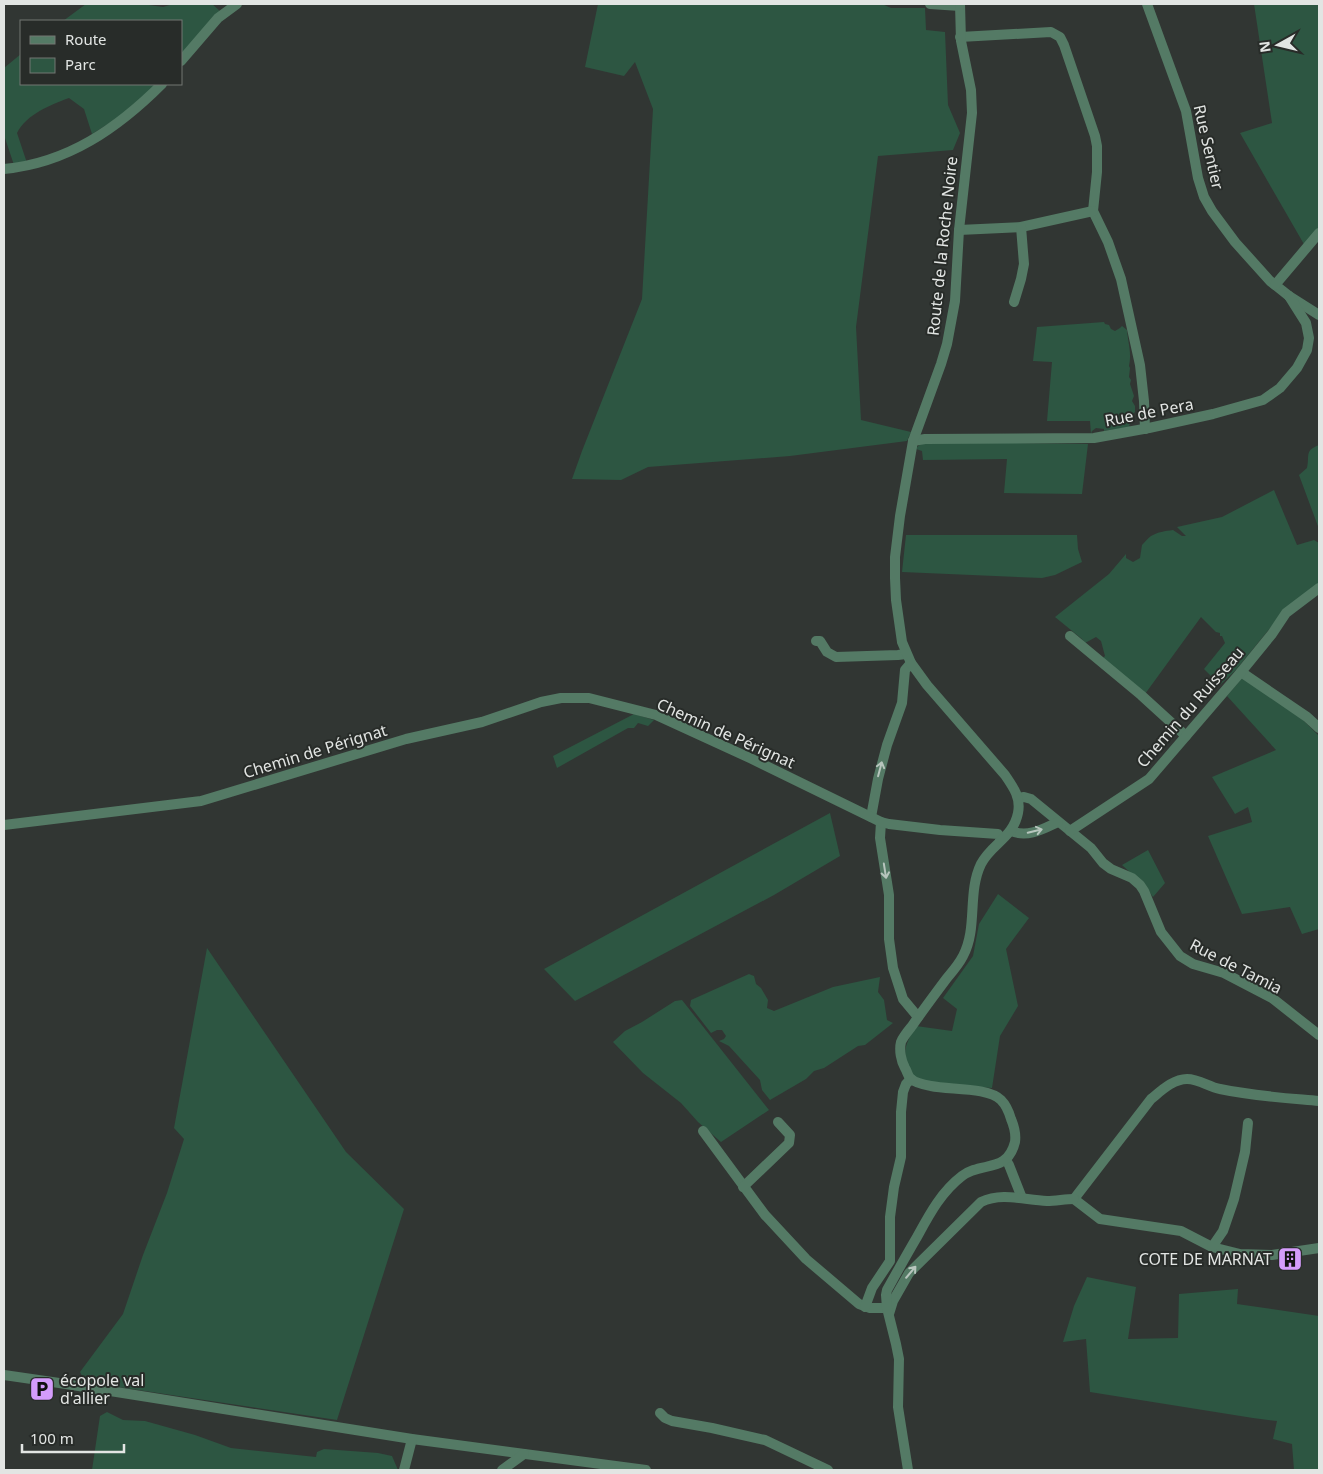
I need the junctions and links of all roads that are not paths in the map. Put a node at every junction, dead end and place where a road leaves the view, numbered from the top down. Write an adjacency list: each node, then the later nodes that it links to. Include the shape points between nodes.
1 (237, 4): 6 (street, via 218,18)
2 (930, 4): 4 (street)
3 (1147, 4): 13 (street, Rue Sentier, via 1186,111 1204,197 1235,242)
4 (960, 5): 5 (street, Route de la Roche Noire)
5 (960, 37): 9 (street, via 1051,32 1060,37 1097,146); 11 (street, Route de la Roche Noire, via 972,113)
6 (182, 60)
7 (161, 85): 8 (street, via 120,122 94,139 32,165)
8 (4, 169)
9 (1093, 211): 10 (street); 17 (street, via 1108,242 1120,279 1140,365)
10 (1020, 227): 11 (street); 15 (street, via 1024,264)
11 (959, 230): 18 (street, Route de la Roche Noire, via 955,301 947,344)
12 (1319, 234): 13 (street)
13 (1275, 285): 14 (street, Rue Sentier)
14 (1289, 296): 16 (street, Rue Sentier); 17 (street, Rue de Pera, via 1306,323 1307,350 1298,368 1280,388 1263,400)
15 (1014, 302)
16 (1319, 315)
17 (1146, 429): 18 (street, Rue de Pera, via 1094,438)
18 (913, 440): 22 (street, Route de la Roche Noire, via 895,557 896,600 902,642)
19 (1319, 588): 23 (street, Chemin du Ruisseau, via 1286,613)
20 (1070, 636): 25 (street)
21 (816, 640): 22 (street, via 836,656)
22 (908, 658): 26 (street, via 927,685 1005,775); 27 (street, one-way to 22, via 878,779 902,703)
23 (1241, 672): 24 (street); 25 (street, Chemin du Ruisseau)
24 (1319, 728)
25 (1186, 736): 32 (street, Chemin du Ruisseau, via 1149,779)
26 (1018, 798): 29 (street, Rue de Tamia, via 1031,799); 31 (street, via 1017,815)
27 (871, 817): 28 (street, Chemin de Pérignat); 30 (street, Chemin de Pérignat, via 656,715 589,698 561,698 201,801)
28 (881, 822): 33 (street, Chemin de Pérignat, via 998,834); 34 (street, one-way to 34, via 893,968 903,999)
29 (1058, 822): 31 (street, one-way to 29, via 1018,834 1036,832); 32 (street, Rue de Tamia)
30 (4, 826)
31 (1011, 831): 33 (street)
32 (1070, 831): 35 (street, Rue de Tamia, via 1107,866 1140,885 1161,932 1180,956 1193,964 1224,973 1272,998)
33 (1001, 840): 34 (street, via 982,863 976,878 969,944)
34 (918, 1017): 36 (street, via 901,1042 903,1064)
35 (1319, 1035)
36 (911, 1079): 41 (street, via 944,1089 992,1094 1001,1100 1014,1126 1015,1140); 47 (street, via 903,1092 901,1157 890,1217 890,1261)
37 (1319, 1101): 44 (street, via 1243,1094 1195,1080 1177,1081 1151,1099)
38 (778, 1122): 42 (street, via 790,1135 789,1143)
39 (1248, 1123): 45 (street, via 1234,1199 1223,1231)
40 (703, 1131): 42 (street)
41 (1006, 1160): 43 (street); 48 (street, via 963,1175 934,1206 887,1290)
42 (743, 1187): 47 (street, via 806,1260)
43 (1022, 1198): 44 (street, via 1047,1201); 48 (street, one-way to 43, via 909,1274 981,1202 989,1198)
44 (1074, 1199): 45 (street, via 1100,1219 1181,1231)
45 (1212, 1248): 46 (street, via 1256,1255)
46 (1319, 1248)
47 (864, 1307): 48 (street)
48 (888, 1311): 53 (street, via 899,1359 898,1407)
49 (4, 1376): 51 (street)
50 (660, 1413): 57 (street, via 672,1421 765,1440)
51 (412, 1439): 52 (street); 54 (street)
52 (524, 1454): 55 (street); 56 (street)
53 (907, 1468)
54 (404, 1470)
55 (502, 1470)
56 (646, 1470)
57 (828, 1470)

